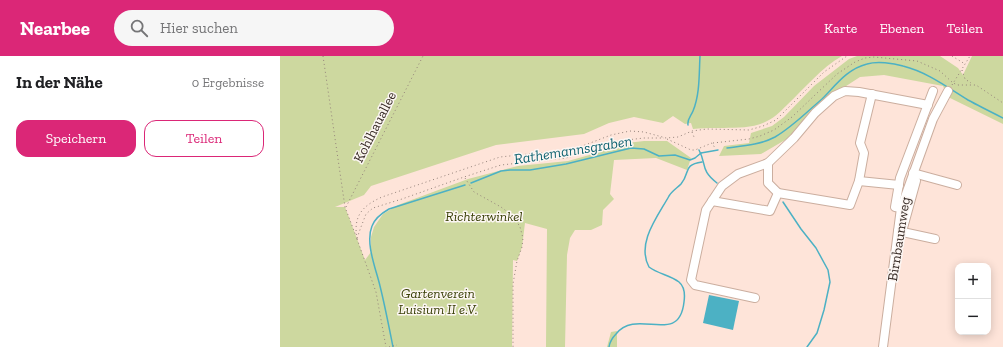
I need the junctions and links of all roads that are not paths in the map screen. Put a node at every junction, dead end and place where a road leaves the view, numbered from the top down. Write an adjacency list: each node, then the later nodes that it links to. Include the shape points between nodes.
1 (950, 88): 6 (street, Birnbaumweg, via 933,119)
2 (933, 92): 4 (street)
3 (872, 94): 4 (street); 5 (street, via 845,90 834,96); 7 (street, via 860,143 864,153)
4 (928, 105): 8 (street)
5 (768, 163): 10 (street, via 768,183); 11 (street, via 738,174 722,186)
6 (915, 174): 9 (street); 12 (street, Birnbaumweg); 13 (street)
7 (859, 181): 8 (street); 10 (street, via 850,205)
8 (899, 185): 12 (street, via 895,207)
9 (957, 185)
10 (778, 193): 11 (street, via 770,211)
11 (712, 201): 15 (street, via 706,210 691,280 695,285)
12 (901, 208): 13 (street, Birnbaumweg)
13 (900, 232): 14 (street); 16 (street, Birnbaumweg)
14 (935, 238)
15 (755, 298)
16 (883, 347)

